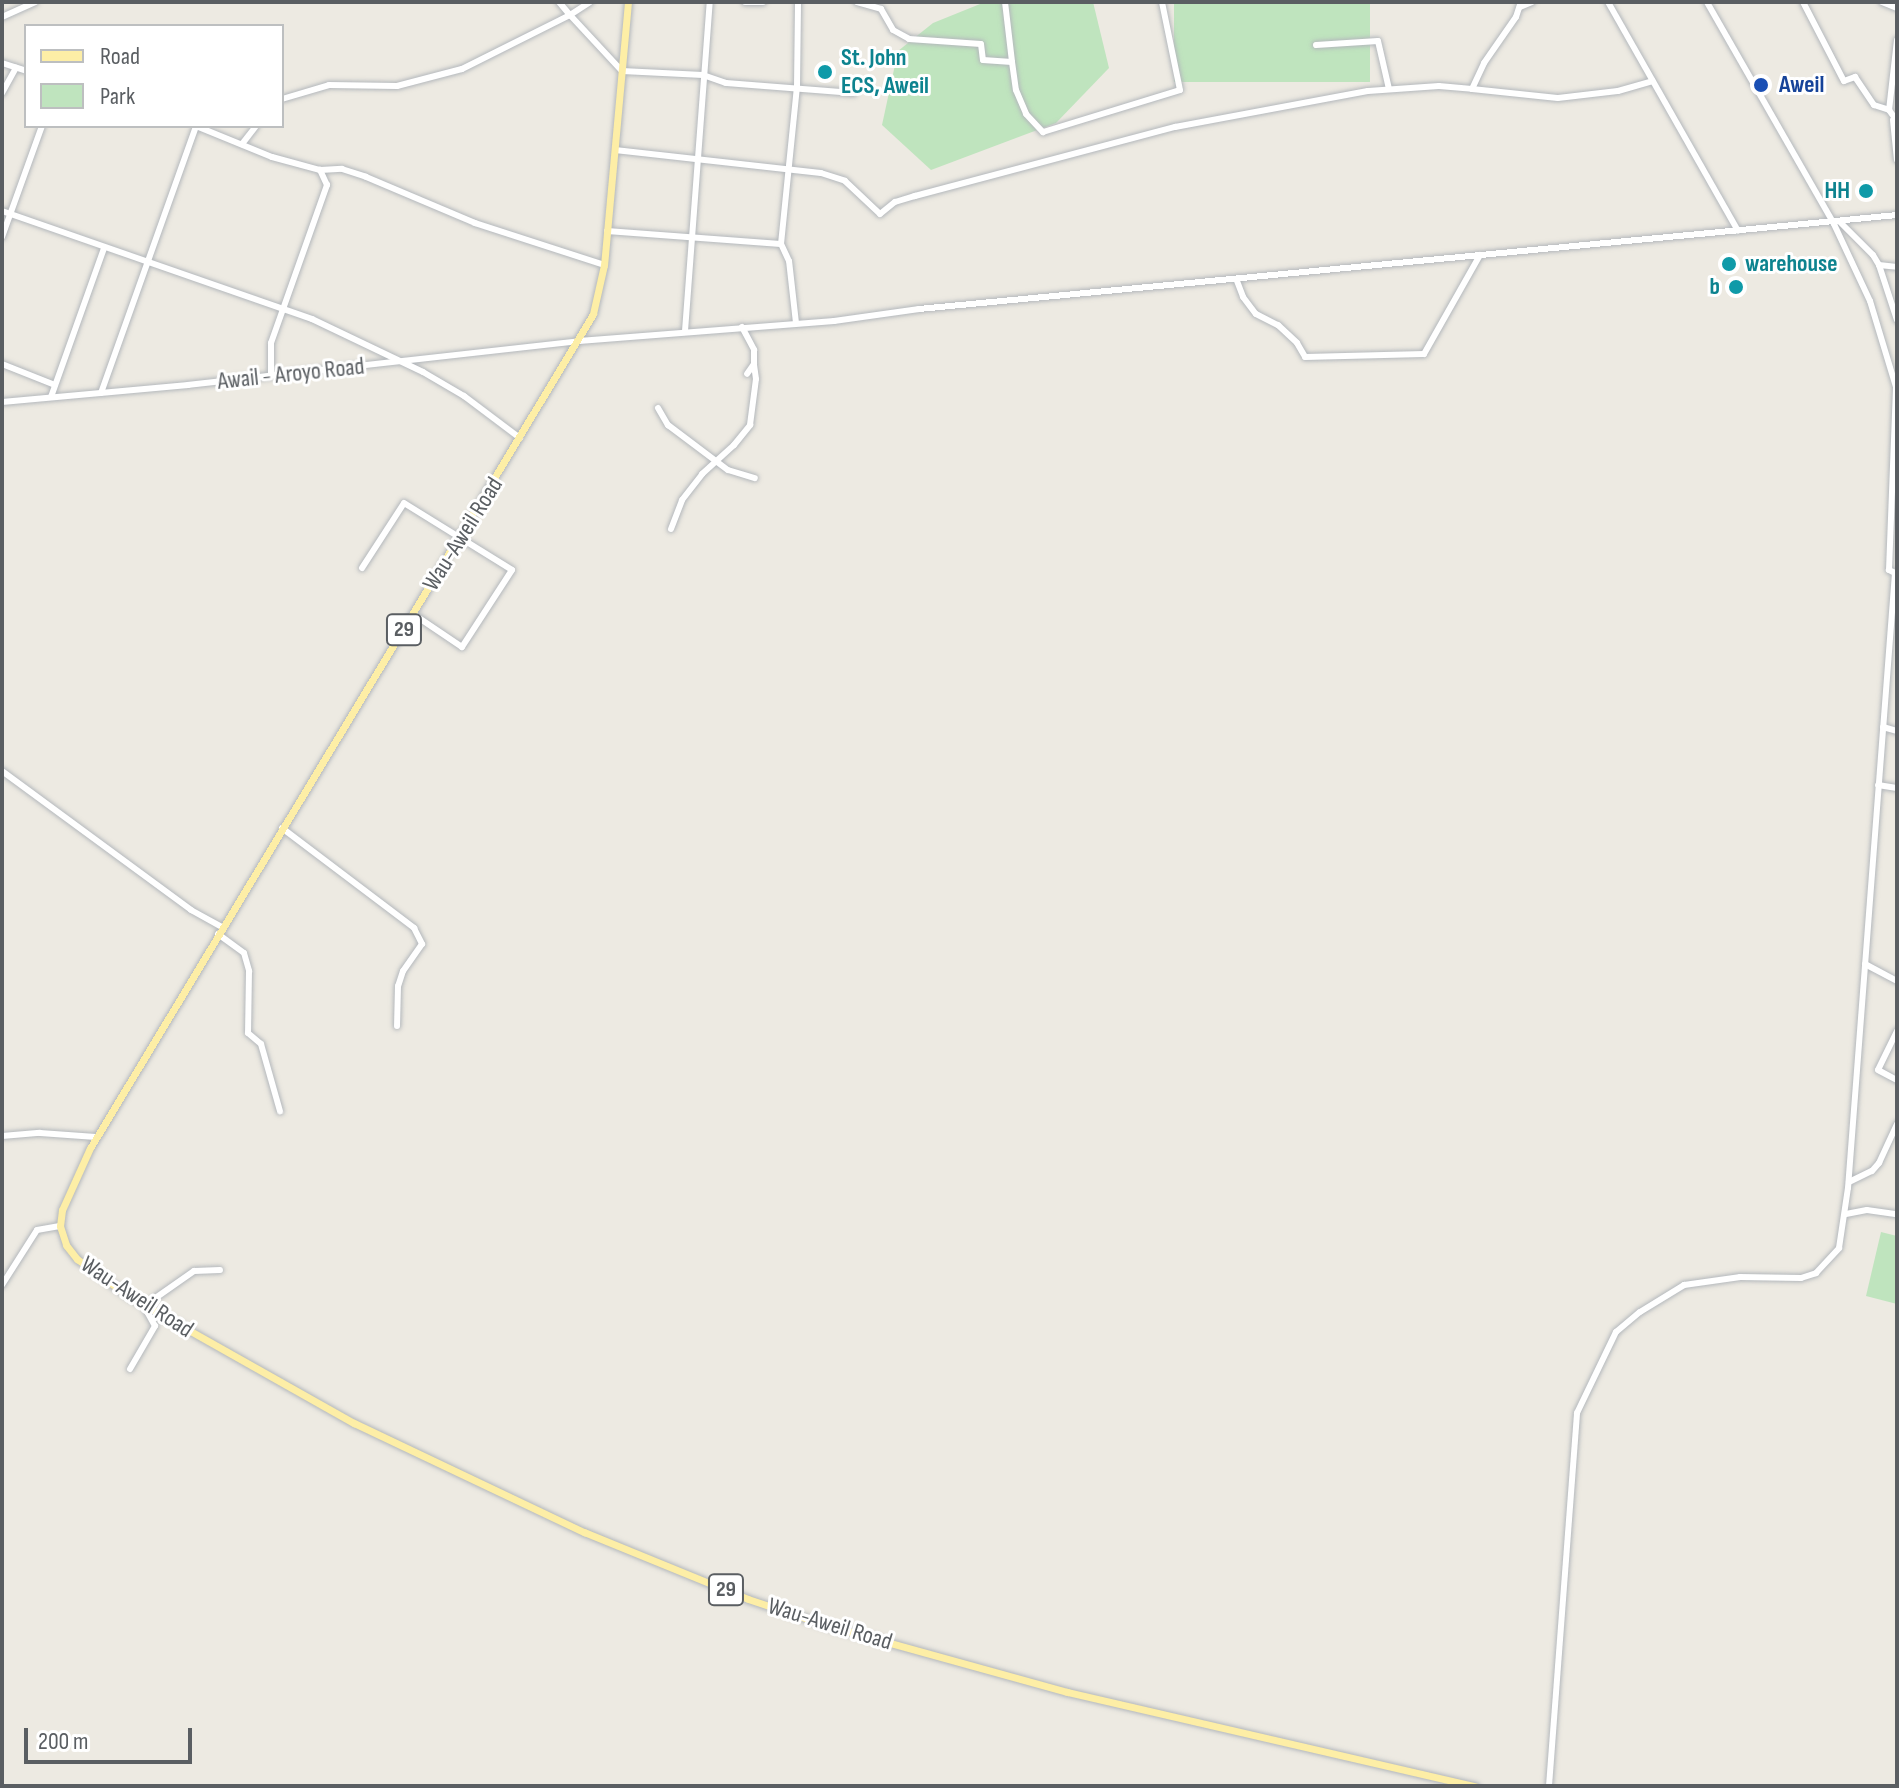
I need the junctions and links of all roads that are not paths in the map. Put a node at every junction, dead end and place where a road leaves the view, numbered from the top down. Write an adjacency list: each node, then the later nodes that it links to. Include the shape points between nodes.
1 (35, 2): 20 (street)
2 (559, 2): 19 (street)
3 (590, 2): 19 (street)
4 (628, 2): 27 (main road, Wau-Aweil Road / 29)
5 (710, 2): 28 (street)
6 (745, 2): 7 (street)
7 (763, 2)
8 (798, 2): 31 (street)
9 (857, 2): 23 (street, via 881,9 893,30 909,39 981,44 983,60)
10 (1005, 2): 23 (street)
11 (1162, 2): 23 (street, via 1180,90 1043,132 1026,114)
12 (1532, 2): 17 (street)
13 (1608, 2): 30 (street)
14 (1707, 2): 52 (street)
15 (1803, 2): 37 (street, via 1844,81 1855,77 1874,105)
16 (1882, 2): 18 (street)
17 (1521, 5): 33 (street)
18 (1897, 8)
19 (570, 15): 27 (street); 36 (street, via 462,69 397,86 329,85)
20 (2, 17)
21 (1897, 40): 29 (street)
22 (1316, 45): 32 (street, via 1378,41)
23 (1012, 62)
24 (2, 63): 25 (street)
25 (16, 68): 26 (street); 34 (street)
26 (24, 70)
27 (622, 71): 28 (street); 44 (main road, Wau-Aweil Road / 29)
28 (703, 75): 31 (street, via 726,83); 46 (street)
29 (1896, 76): 37 (street)
30 (1653, 81): 33 (street, via 1558,98); 54 (street)
31 (797, 87): 35 (street); 47 (street)
32 (1389, 89): 33 (street); 47 (street, via 1175,127 915,196 880,214 845,181)
33 (1472, 89)
34 (2, 93)
35 (854, 93)
36 (284, 98)
37 (1889, 110): 38 (street)
38 (1895, 121): 45 (street)
39 (41, 128): 50 (street)
40 (195, 128): 60 (street)
41 (201, 128): 43 (street)
42 (254, 128): 43 (street)
43 (242, 144): 48 (street)
44 (615, 150): 46 (street); 53 (main road, Wau-Aweil Road / 29)
45 (1897, 160)
46 (697, 161): 47 (street); 56 (street)
47 (789, 168): 57 (street)
48 (320, 170): 61 (street, via 342,169 366,177 475,223); 65 (street, via 327,185)
49 (2, 211): 50 (street)
50 (10, 214): 55 (street); 58 (street)
51 (1897, 215): 52 (street, Awail - Aroyo Road)
52 (1838, 224): 54 (street, Awail - Aroyo Road); 62 (street); 74 (street)
53 (607, 231): 56 (street); 61 (main road, Wau-Aweil Road / 29)
54 (1738, 231): 59 (street, Awail - Aroyo Road)
55 (2, 237)
56 (691, 238): 57 (street); 69 (street)
57 (781, 244): 67 (street, via 789,261)
58 (104, 248): 60 (street); 77 (street)
59 (1480, 255): 64 (street, Awail - Aroyo Road); 64 (street, via 1424,354 1305,357 1278,325 1256,314)
60 (146, 262): 65 (street); 78 (street)
61 (604, 265): 70 (main road, Wau-Aweil Road / 29, via 593,314)
62 (1879, 265): 63 (street); 66 (street)
63 (1897, 267)
64 (1237, 281): 67 (street, Awail - Aroyo Road)
65 (283, 309): 71 (street); 76 (street, via 271,343)
66 (1897, 320)
67 (796, 323): 68 (street, Awail - Aroyo Road)
68 (742, 327): 69 (street, Awail - Aroyo Road); 73 (street, via 754,350)
69 (685, 331): 70 (street, Awail - Aroyo Road)
70 (579, 341): 71 (street, Awail - Aroyo Road); 82 (main road, Wau-Aweil Road / 29)
71 (404, 362): 76 (street, Awail - Aroyo Road); 82 (street, via 464,396)
72 (2, 364): 77 (street)
73 (754, 364): 75 (street); 83 (street, via 750,425)
74 (1894, 366): 88 (street, via 1889,570)
75 (747, 374)
76 (271, 375): 78 (street, Awail - Aroyo Road)
77 (55, 385): 79 (street)
78 (101, 393): 79 (street, Awail - Aroyo Road)
79 (51, 397): 80 (street, Awail - Aroyo Road)
80 (2, 402)
81 (658, 408): 83 (street, via 668,425)
82 (520, 438): 86 (main road, Wau-Aweil Road / 29)
83 (716, 461): 84 (street, via 735,475); 85 (street, via 682,500)
84 (755, 478)
85 (671, 529)
86 (460, 538): 87 (street, via 404,503); 89 (main road, Wau-Aweil Road / 29); 89 (street, via 512,570 462,647)
87 (362, 568)
88 (1896, 573): 90 (street)
89 (413, 614): 95 (main road, Wau-Aweil Road / 29)
90 (1883, 727): 91 (street); 93 (street)
91 (1897, 731)
92 (2, 771): 96 (street)
93 (1878, 785): 94 (street); 97 (street)
94 (1897, 788)
95 (282, 828): 96 (main road, Wau-Aweil Road / 29); 99 (street, via 414,928 422,944 398,986)
96 (220, 930): 102 (street, via 244,953 249,971 248,1033 261,1044); 105 (main road, Wau-Aweil Road / 29)
97 (1865, 964): 98 (street); 106 (street)
98 (1897, 981)
99 (397, 1026)
100 (1897, 1031): 101 (street, via 1878,1070)
101 (1897, 1080)
102 (280, 1111)
103 (1897, 1124): 106 (street, via 1879,1163)
104 (2, 1136): 105 (street)
105 (96, 1137): 109 (main road, Wau-Aweil Road / 29, via 69,1191)
106 (1849, 1182): 107 (street)
107 (1846, 1214): 108 (street); 115 (street, via 1838,1252 1816,1273 1684,1285 1616,1332 1577,1413)
108 (1897, 1214)
109 (60, 1226): 111 (street, via 37,1230); 112 (main road, Wau-Aweil Road / 29, via 77,1259)
110 (220, 1270): 112 (street, via 194,1271)
111 (2, 1285)
112 (144, 1306): 113 (street, via 155,1326); 114 (main road, Wau-Aweil Road / 29, via 424,1459 748,1599 1067,1692)
113 (130, 1369)
114 (1475, 1786)
115 (1549, 1786)

